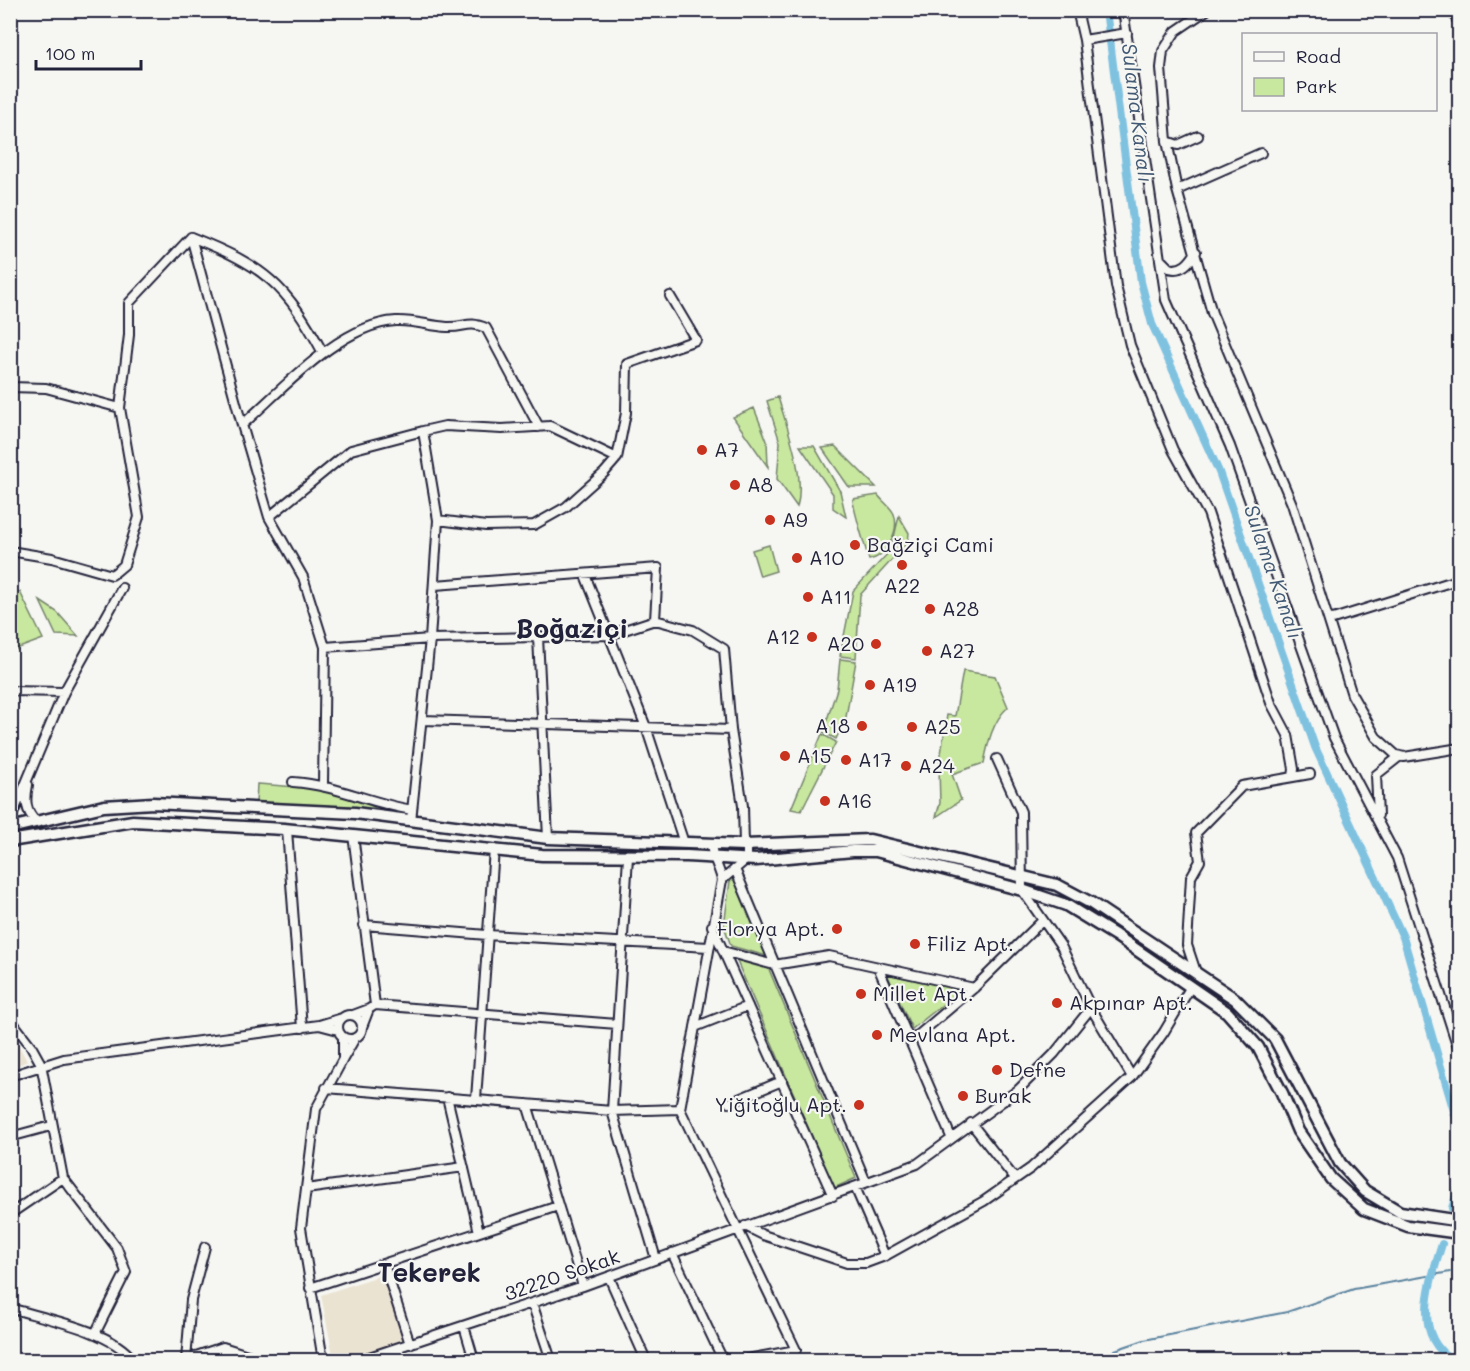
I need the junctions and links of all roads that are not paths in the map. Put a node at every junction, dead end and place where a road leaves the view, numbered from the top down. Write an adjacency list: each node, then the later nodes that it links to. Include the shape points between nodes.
1 (1077, 10): 7 (street)
2 (1123, 10): 6 (street)
3 (1207, 10): 9 (street, via 1176,31 1163,51)
4 (1453, 10): 5 (main road)
5 (1460, 22)
6 (1125, 34): 7 (street); 14 (street)
7 (1084, 40): 47 (street, via 1116,286 1130,345 1173,450 1208,513 1270,703 1288,735)
8 (1198, 136): 9 (street, via 1178,146)
9 (1167, 141): 11 (street)
10 (1261, 153): 11 (street)
11 (1177, 190): 13 (street)
12 (191, 237): 16 (street, via 237,255 280,286 303,315); 18 (street, via 129,303); 19 (street)
13 (1196, 252): 14 (street, via 1188,264 1178,269 1169,268); 30 (street, via 1212,313 1292,504)
14 (1160, 259): 56 (street, via 1166,300 1230,446 1334,738)
15 (670, 296): 22 (street, via 696,340 627,364 626,413)
16 (323, 353): 19 (street); 20 (street, via 359,329 396,321 449,327 473,322 486,328)
17 (10, 387): 18 (street, via 46,388)
18 (120, 408): 25 (street, via 139,517 124,565 112,575)
19 (242, 425): 23 (street)
20 (539, 427): 21 (street, via 445,426); 22 (street, via 550,426)
21 (423, 431): 23 (street, via 351,450); 24 (street)
22 (617, 458): 24 (street, via 566,507 534,525 486,526)
23 (269, 517): 35 (street, via 303,577)
24 (438, 520): 28 (street)
25 (10, 551)
26 (585, 574): 28 (street); 31 (street, via 658,568); 32 (street)
27 (1460, 579): 30 (street)
28 (435, 585): 34 (street)
29 (122, 588): 37 (street)
30 (1328, 618): 43 (street, via 1352,695 1376,737)
31 (655, 620): 32 (street); 41 (street, via 693,630 724,649)
32 (609, 635): 33 (street); 40 (street)
33 (538, 637): 34 (street); 39 (street)
34 (430, 639): 35 (street); 38 (street)
35 (325, 647): 49 (street)
36 (10, 692): 37 (street)
37 (64, 692): 45 (street)
38 (423, 720): 39 (street); 50 (street)
39 (543, 724): 40 (street); 57 (street)
40 (646, 727): 41 (street); 59 (street)
41 (731, 730): 61 (street, via 744,806)
42 (1460, 748): 43 (street)
43 (1400, 756): 56 (street, via 1379,770 1375,780 1377,811)
44 (997, 759): 67 (street, via 1021,812)
45 (31, 769): 51 (street); 52 (street, via 27,806)
46 (1310, 774): 47 (street)
47 (1293, 777): 79 (street, via 1242,786 1196,833 1200,861 1191,877 1187,945)
48 (293, 782): 49 (street)
49 (323, 784): 50 (street)
50 (412, 816): 52 (main road, via 153,803 104,806); 57 (main road)
51 (10, 821)
52 (37, 822): 53 (main road)
53 (10, 828)
54 (287, 830): 55 (main road); 58 (main road, via 133,821); 93 (street)
55 (353, 835): 62 (main road); 71 (street)
56 (1385, 836): 97 (street, via 1397,858)
57 (548, 837): 59 (main road)
58 (10, 842)
59 (684, 843): 60 (main road)
60 (711, 844): 61 (main road); 64 (street)
61 (745, 844): 65 (street); 67 (main road, via 870,840)
62 (494, 849): 63 (main road, via 542,855); 73 (street)
63 (628, 857): 64 (main road); 74 (street)
64 (712, 857): 65 (main road); 68 (street)
65 (747, 859): 66 (street); 69 (main road, via 876,851)
66 (735, 869): 68 (street); 77 (street)
67 (1020, 876): 69 (street); 79 (main road, via 1057,885 1091,903)
68 (722, 880): 72 (street)
69 (1022, 890): 70 (street); 81 (main road, via 1066,905)
70 (1042, 921): 80 (street); 84 (street, via 1061,946)
71 (364, 925): 73 (street); 83 (street)
72 (712, 926): 75 (street); 76 (street)
73 (487, 935): 74 (street); 85 (street)
74 (622, 942): 75 (street); 89 (street)
75 (709, 947): 91 (street)
76 (723, 951): 77 (street); 82 (street)
77 (774, 965): 78 (street, via 829,956); 117 (street)
78 (878, 968): 80 (street); 96 (street)
79 (1197, 974): 123 (main road, via 1235,999 1275,1040 1340,1163 1365,1191 1400,1212)
80 (974, 988): 96 (street)
81 (1190, 988): 101 (street); 126 (main road, via 1227,1012 1258,1047 1298,1131 1331,1179 1364,1209 1408,1227)
82 (748, 1006): 91 (street); 102 (street)
83 (372, 1007): 85 (street); 86 (street); 92 (street)
84 (1091, 1008): 101 (street); 110 (street, 32220 Sokak, via 1018,1090)
85 (481, 1013): 89 (street); 105 (street)
86 (353, 1015): 87 (street); 92 (street)
87 (342, 1018): 90 (street); 94 (street)
88 (10, 1019): 99 (street)
89 (618, 1024): 109 (street)
90 (319, 1025): 93 (street); 94 (street)
91 (695, 1026): 108 (street)
92 (362, 1027): 95 (street)
93 (302, 1028): 99 (street)
94 (341, 1033): 95 (street); 98 (street)
95 (355, 1038): 98 (street)
96 (910, 1042): 113 (street)
97 (1460, 1054)
98 (343, 1059): 103 (street)
99 (41, 1064): 100 (street); 111 (street)
100 (10, 1076)
101 (1132, 1077): 116 (street)
102 (782, 1081): 106 (street); 120 (street)
103 (326, 1088): 104 (street); 119 (street, via 316,1109)
104 (447, 1097): 105 (street); 114 (street)
105 (476, 1099): 107 (street)
106 (729, 1102)
107 (527, 1104): 109 (street); 121 (street)
108 (680, 1109): 109 (street); 124 (street)
109 (612, 1111): 130 (street)
110 (971, 1123): 113 (street, 32220 Sokak); 116 (street)
111 (51, 1125): 112 (street); 115 (street)
112 (10, 1137)
113 (951, 1137): 117 (street, 32220 Sokak, via 917,1164)
114 (464, 1167): 119 (street); 125 (street)
115 (63, 1178): 122 (street); 138 (street, via 117,1248 126,1272)
116 (1015, 1179): 129 (street, via 984,1201)
117 (866, 1182): 118 (street, 32220 Sokak)
118 (855, 1187): 120 (street, 32220 Sokak); 129 (street)
119 (306, 1189): 134 (street, via 301,1228)
120 (833, 1196): 124 (street, 32220 Sokak)
121 (558, 1206): 125 (street); 133 (street)
122 (10, 1214)
123 (1460, 1221)
124 (742, 1227): 128 (street, 32220 Sokak); 129 (street, via 848,1263 866,1263); 151 (street, via 796,1350)
125 (479, 1232): 131 (street)
126 (1460, 1233)
127 (204, 1247): 142 (street, via 191,1300)
128 (672, 1253): 130 (street, 32220 Sokak); 150 (street)
129 (885, 1256)
130 (656, 1259): 132 (street, 32220 Sokak)
131 (384, 1264): 134 (street); 139 (street)
132 (609, 1276): 133 (street, 32220 Sokak); 149 (street)
133 (583, 1286): 135 (street, 32220 Sokak)
134 (310, 1288): 144 (street)
135 (532, 1303): 137 (street, 32220 Sokak); 148 (street)
136 (10, 1308): 138 (street)
137 (464, 1326): 139 (street, 32220 Sokak); 147 (street)
138 (95, 1334): 141 (street, via 126,1350)
139 (410, 1344): 140 (street, 32220 Sokak)
140 (398, 1348): 145 (street, 32220 Sokak); 146 (street)
141 (133, 1360)
142 (185, 1360): 143 (street, via 223,1347)
143 (262, 1360)
144 (323, 1360)
145 (360, 1360)
146 (402, 1360)
147 (474, 1360)
148 (551, 1360)
149 (646, 1360)
150 (723, 1360)
151 (742, 1360)

